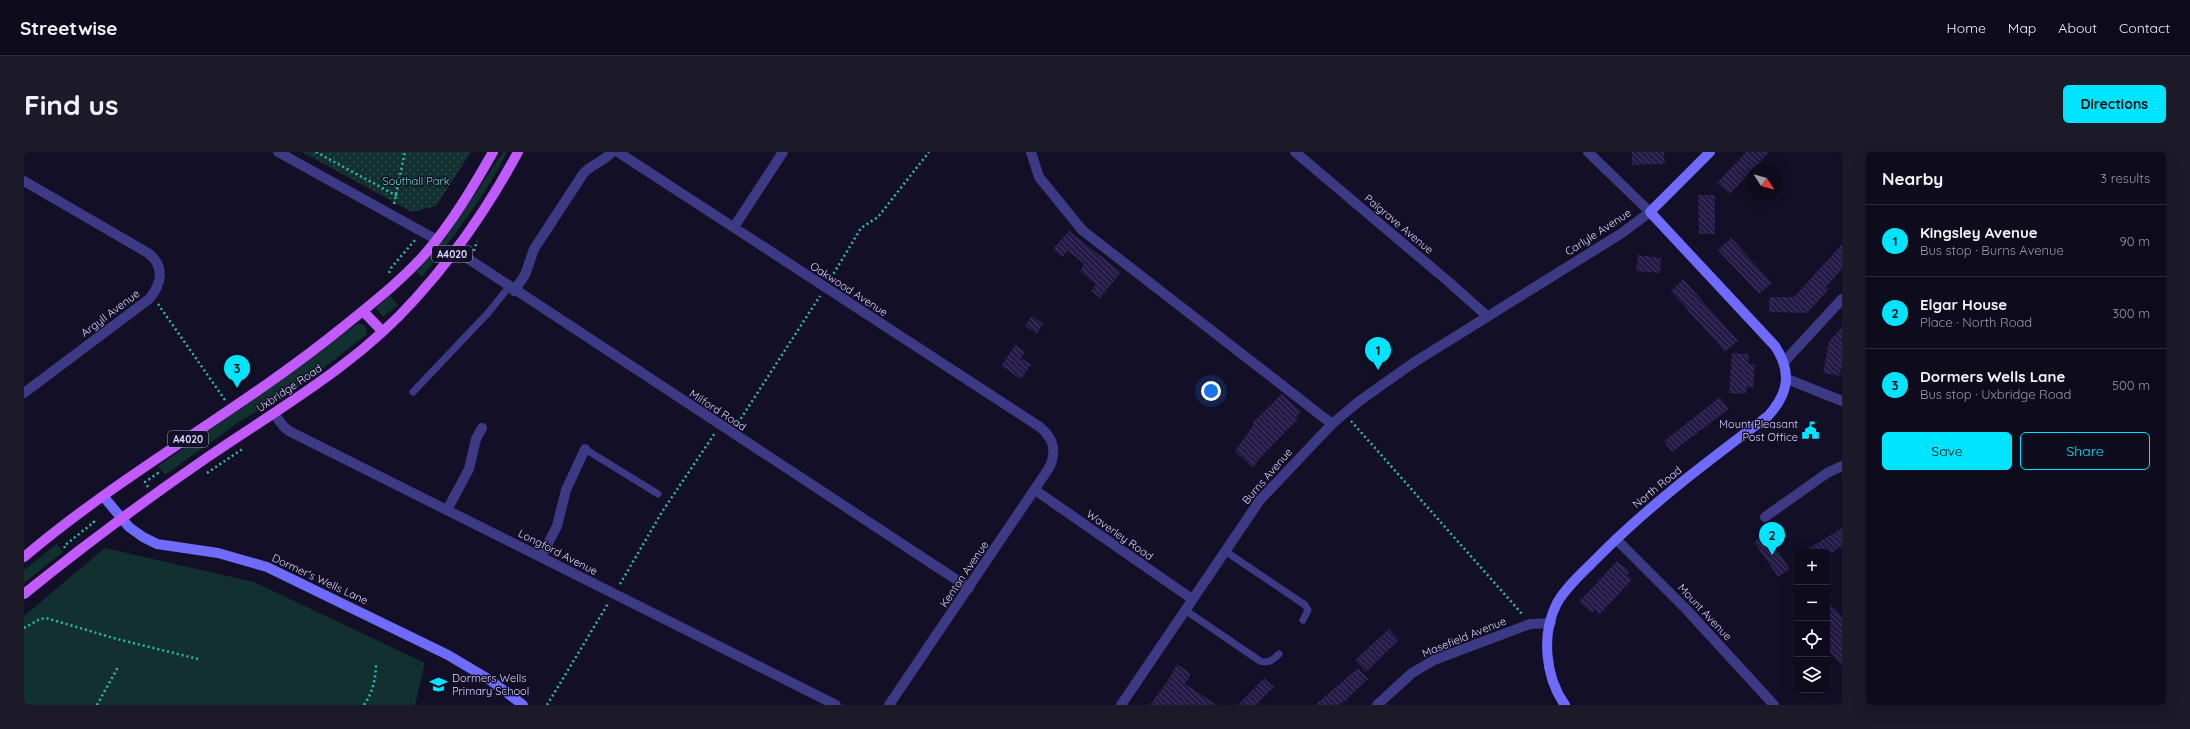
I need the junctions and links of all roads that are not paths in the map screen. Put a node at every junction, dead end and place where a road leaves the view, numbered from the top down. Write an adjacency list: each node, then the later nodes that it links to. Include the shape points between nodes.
1 (278, 152): 14 (street)
2 (493, 152): 14 (main road, Uxbridge Road / A4020)
3 (518, 152): 15 (main road, Uxbridge Road / A4020)
4 (612, 152): 16 (street, via 608,158 583,174 534,249 527,270)
5 (618, 152): 13 (street, Oakwood Avenue)
6 (783, 152): 13 (street)
7 (1031, 152): 27 (street, via 1039,177 1082,230)
8 (1295, 152): 19 (street, Palgrave Avenue)
9 (1588, 152): 12 (street, North Road)
10 (1710, 152): 12 (street, Carlyle Avenue)
11 (24, 181): 24 (street, Argyll Avenue, via 153,257 159,266 161,276 152,296)
12 (1650, 212): 19 (street, Carlyle Avenue, via 1622,233); 21 (street, North Road, via 1765,334)
13 (734, 227): 30 (street, Oakwood Avenue, via 1040,427 1050,437)
14 (437, 240): 18 (main road, Uxbridge Road / A4020, via 417,263)
15 (455, 250): 16 (street, Milford Road); 20 (main road, Uxbridge Road / A4020, via 416,299)
16 (512, 289): 23 (lane); 42 (street, Milford Road)
17 (1842, 298): 21 (street)
18 (363, 311): 20 (main road); 34 (main road, Uxbridge Road / A4020, via 294,366)
19 (1487, 316): 27 (street, Burns Avenue, via 1407,368)
20 (382, 331): 26 (main road, Uxbridge Road / A4020, via 338,369)
21 (1784, 362): 22 (street, North Road)
22 (1787, 379): 25 (street); 38 (street, North Road, via 1781,398 1768,416 1658,502)
23 (414, 392)
24 (24, 393)
25 (1842, 401)
26 (274, 414): 35 (street, Longford Avenue, via 289,431); 37 (main road, Uxbridge Road / A4020)
27 (1332, 424): 39 (street, Burns Avenue, via 1270,488)
28 (482, 428): 35 (street, via 476,439 469,469)
29 (585, 449): 33 (lane); 41 (street, via 566,490 557,526)
30 (1054, 455): 32 (street, Kenton Avenue)
31 (1842, 466): 36 (street, via 1827,473)
32 (1035, 490): 42 (street, Kenton Avenue); 44 (street, Waverley Road)
33 (658, 494)
34 (103, 496): 37 (street, Dormer's Wells Lane); 40 (main road, Uxbridge Road / A4020)
35 (447, 510): 41 (street, Longford Avenue)
36 (1765, 517)
37 (121, 518): 43 (main road, Uxbridge Road / A4020); 49 (street, Dormer's Wells Lane, via 136,532 157,544 235,556 312,587 448,655 490,680)
38 (1616, 539): 47 (street, North Road, via 1561,597); 55 (street, Mount Avenue, via 1686,609)
39 (1225, 551): 44 (street, Burns Avenue); 46 (lane, via 1305,605 1308,610)
40 (24, 557)
41 (541, 557): 50 (street, Longford Avenue)
42 (969, 588): 51 (street, Kenton Avenue)
43 (24, 594)
44 (1192, 600): 45 (street, Burns Avenue)
45 (1185, 610): 48 (lane, via 1260,661 1265,663); 52 (street, Burns Avenue)
46 (1303, 620)
47 (1550, 623): 53 (street, Masefield Avenue, via 1530,624 1434,660 1412,672); 54 (street, North Road, via 1549,668 1554,685)
48 (1279, 654)
49 (523, 705)
50 (836, 705)
51 (889, 705)
52 (1121, 705)
53 (1377, 705)
54 (1565, 705)
55 (1774, 705)

